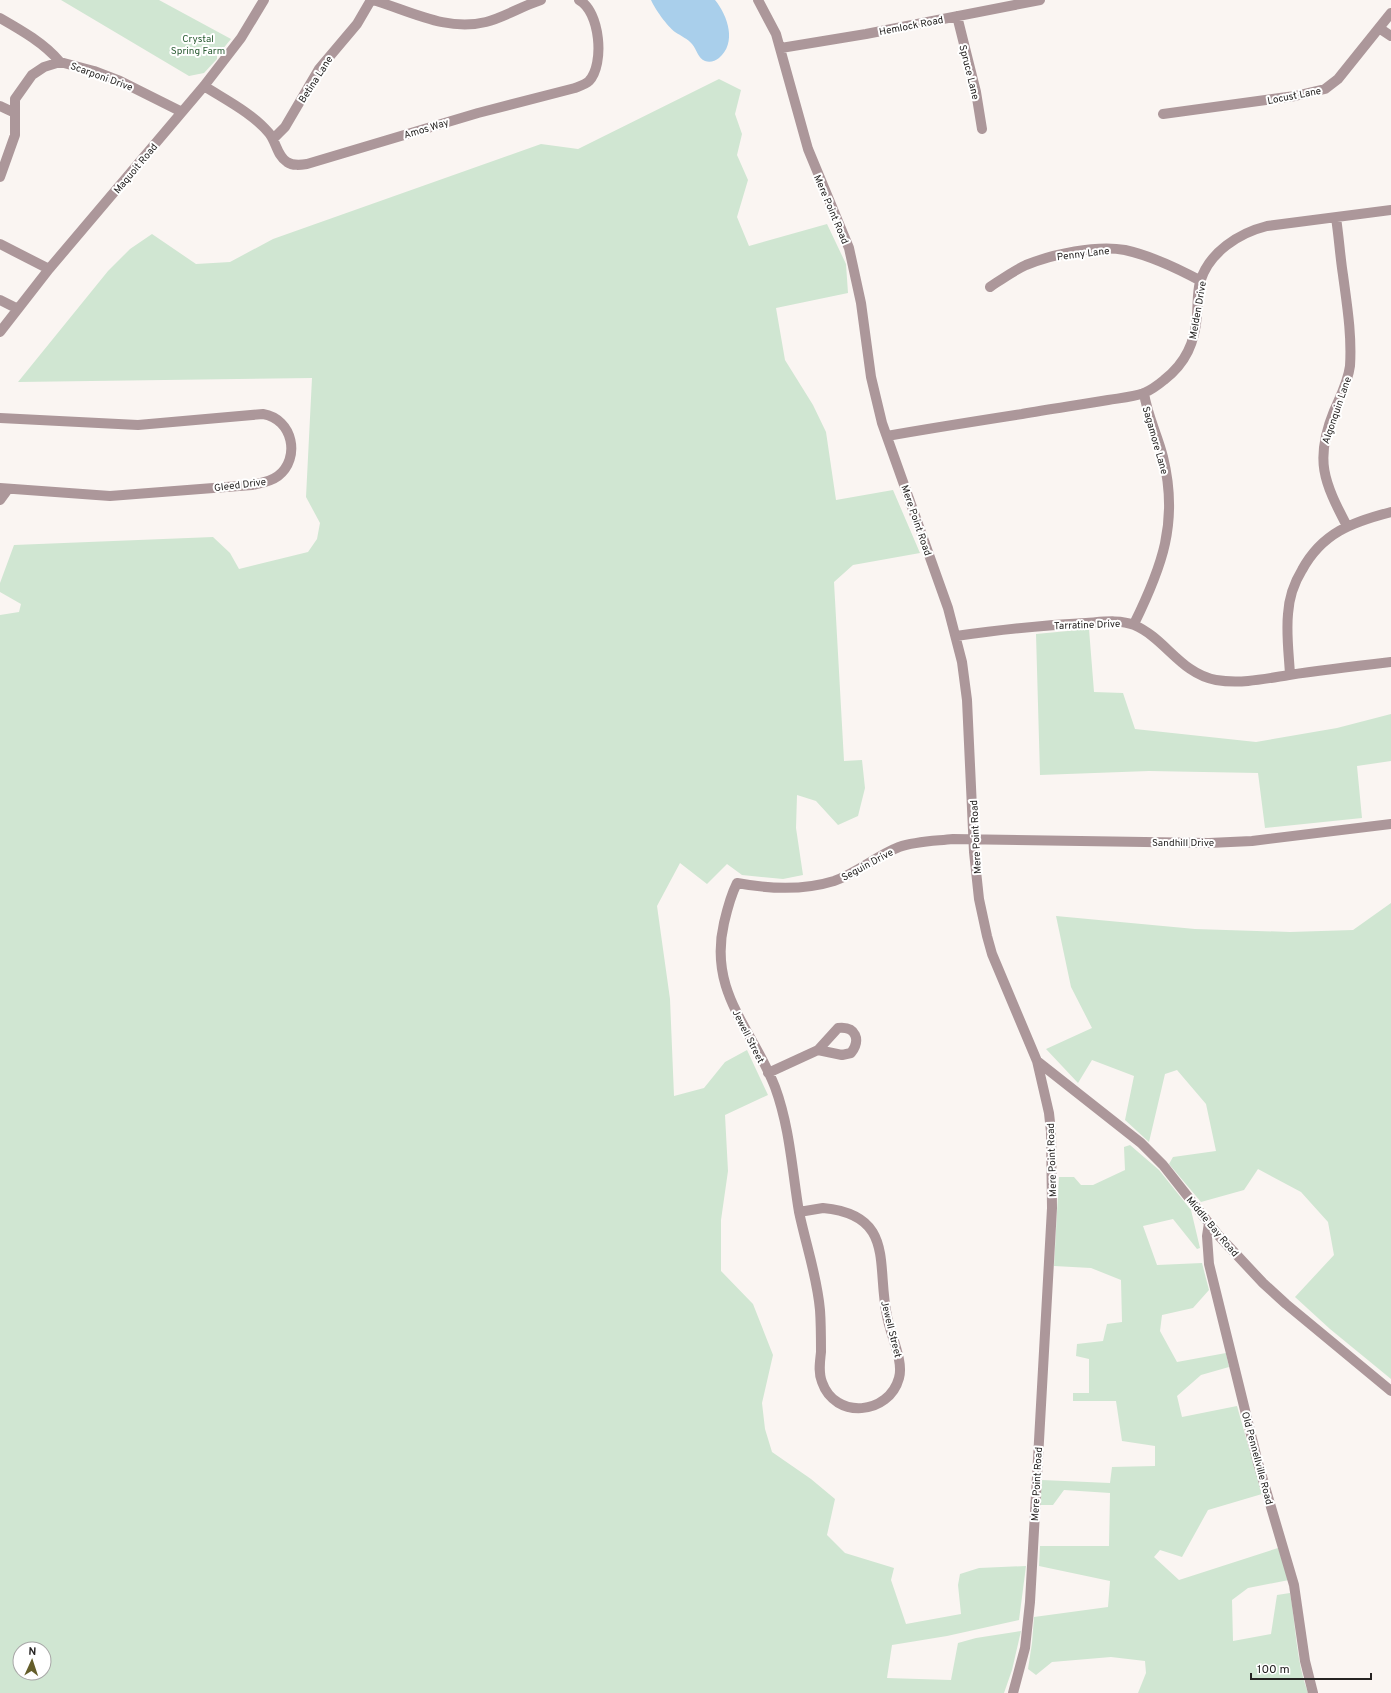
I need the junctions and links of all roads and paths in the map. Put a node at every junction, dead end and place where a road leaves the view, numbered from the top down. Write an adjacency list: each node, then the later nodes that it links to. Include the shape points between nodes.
1 (264, 0): 15 (street, Maquoit Road, via 241,38)
2 (372, 0): 7 (street); 21 (street, Betina Lane, via 357,24 319,69 285,126)
3 (541, 0): 7 (street, via 485,22 457,24 430,19)
4 (579, 0): 21 (street, Amos Way, via 593,17 598,45 594,74 582,85 300,165 292,165 285,161)
5 (758, 0): 13 (street, Mere Point Road, via 769,17)
6 (1040, 0): 9 (street, Hemlock Road)
7 (398, 4)
8 (1391, 13): 11 (street, Locust Lane)
9 (957, 16): 13 (street, Hemlock Road); 20 (street, Spruce Lane, via 976,92)
10 (0, 18): 14 (street, via 30,36 54,54)
11 (1379, 28): 12 (street); 19 (street, Locust Lane, via 1338,79 1325,89 1295,96)
12 (1391, 36)
13 (781, 48): 34 (street, Mere Point Road, via 808,149 849,248 861,303 871,378)
14 (60, 62): 17 (street, Scarponi Drive, via 120,81); 18 (street, Scarponi Drive, via 44,67 32,76 15,99)
15 (204, 86): 17 (street, Maquoit Road); 21 (street, Amos Way, via 261,125)
16 (0, 106): 18 (street)
17 (182, 112): 26 (street, Maquoit Road)
18 (15, 113): 22 (street, Scarponi Drive, via 15,135)
19 (1163, 114)
20 (982, 129)
21 (273, 139)
22 (1, 174)
23 (1391, 210): 24 (street, Melden Drive)
24 (1336, 218): 27 (street, Melden Drive, via 1274,225 1240,236 1221,250); 38 (street, Algonquin Lane, via 1350,329 1349,367 1342,394 1326,432 1322,457 1325,476)
25 (0, 244): 26 (street)
26 (49, 269): 30 (street, Maquoit Road)
27 (1201, 281): 28 (street, Penny Lane, via 1165,263 1138,254 1110,249 1040,260 1013,271); 32 (street, Melden Drive, via 1194,338 1189,350 1171,374)
28 (990, 287)
29 (0, 300): 30 (street)
30 (18, 309): 31 (street, Maquoit Road)
31 (0, 332)
32 (1144, 393): 34 (street, Melden Drive); 39 (street, Sagamore Lane, via 1167,473 1169,512 1168,532 1160,563)
33 (0, 418): 35 (street, Gleed Drive, via 138,426 263,414 282,423 291,446 291,455 284,471 272,480 252,485 110,496)
34 (887, 436): 40 (street, Mere Point Road)
35 (4, 488): 36 (street)
36 (0, 500)
37 (1391, 512): 38 (street)
38 (1347, 526): 42 (street, via 1330,536 1307,560 1291,594 1288,620)
39 (1134, 624): 40 (street, Tarratine Drive, via 1116,621 1066,624); 42 (street, Tarratine Drive, via 1154,637 1188,668 1214,680 1241,682)
40 (956, 636): 44 (street, Mere Point Road, via 967,700)
41 (1391, 662): 42 (street, Tarratine Drive)
42 (1290, 675)
43 (1391, 824): 44 (street, Sandhill Drive, via 1252,841 1209,843)
44 (974, 839): 45 (street, Seguin Drive, via 912,843 885,854 846,876 820,885 778,888); 47 (street, Mere Point Road, via 979,899 987,936)
45 (737, 883): 48 (street, Jewell Street, via 721,936 722,974 727,992)
46 (818, 1050): 48 (street)
47 (1037, 1061): 50 (street, Middle Bay Road, via 1141,1143 1163,1165); 52 (street, Mere Point Road, via 1051,1132 1052,1208 1030,1602 1025,1648)
48 (768, 1072): 49 (street, Jewell Street, via 775,1086 788,1131)
49 (799, 1212): 49 (street, Jewell Street, via 814,1270 820,1308 822,1383 830,1396 842,1404 862,1409 875,1406 888,1398 900,1376 886,1314 880,1248 877,1240 868,1227 850,1214 824,1208)
50 (1209, 1223): 51 (street, Middle Bay Road, via 1269,1288); 53 (street, Old Pennellville Road, via 1209,1264 1258,1463 1294,1585 1305,1661)
51 (1391, 1391)
52 (1013, 1693)
53 (1313, 1693)

